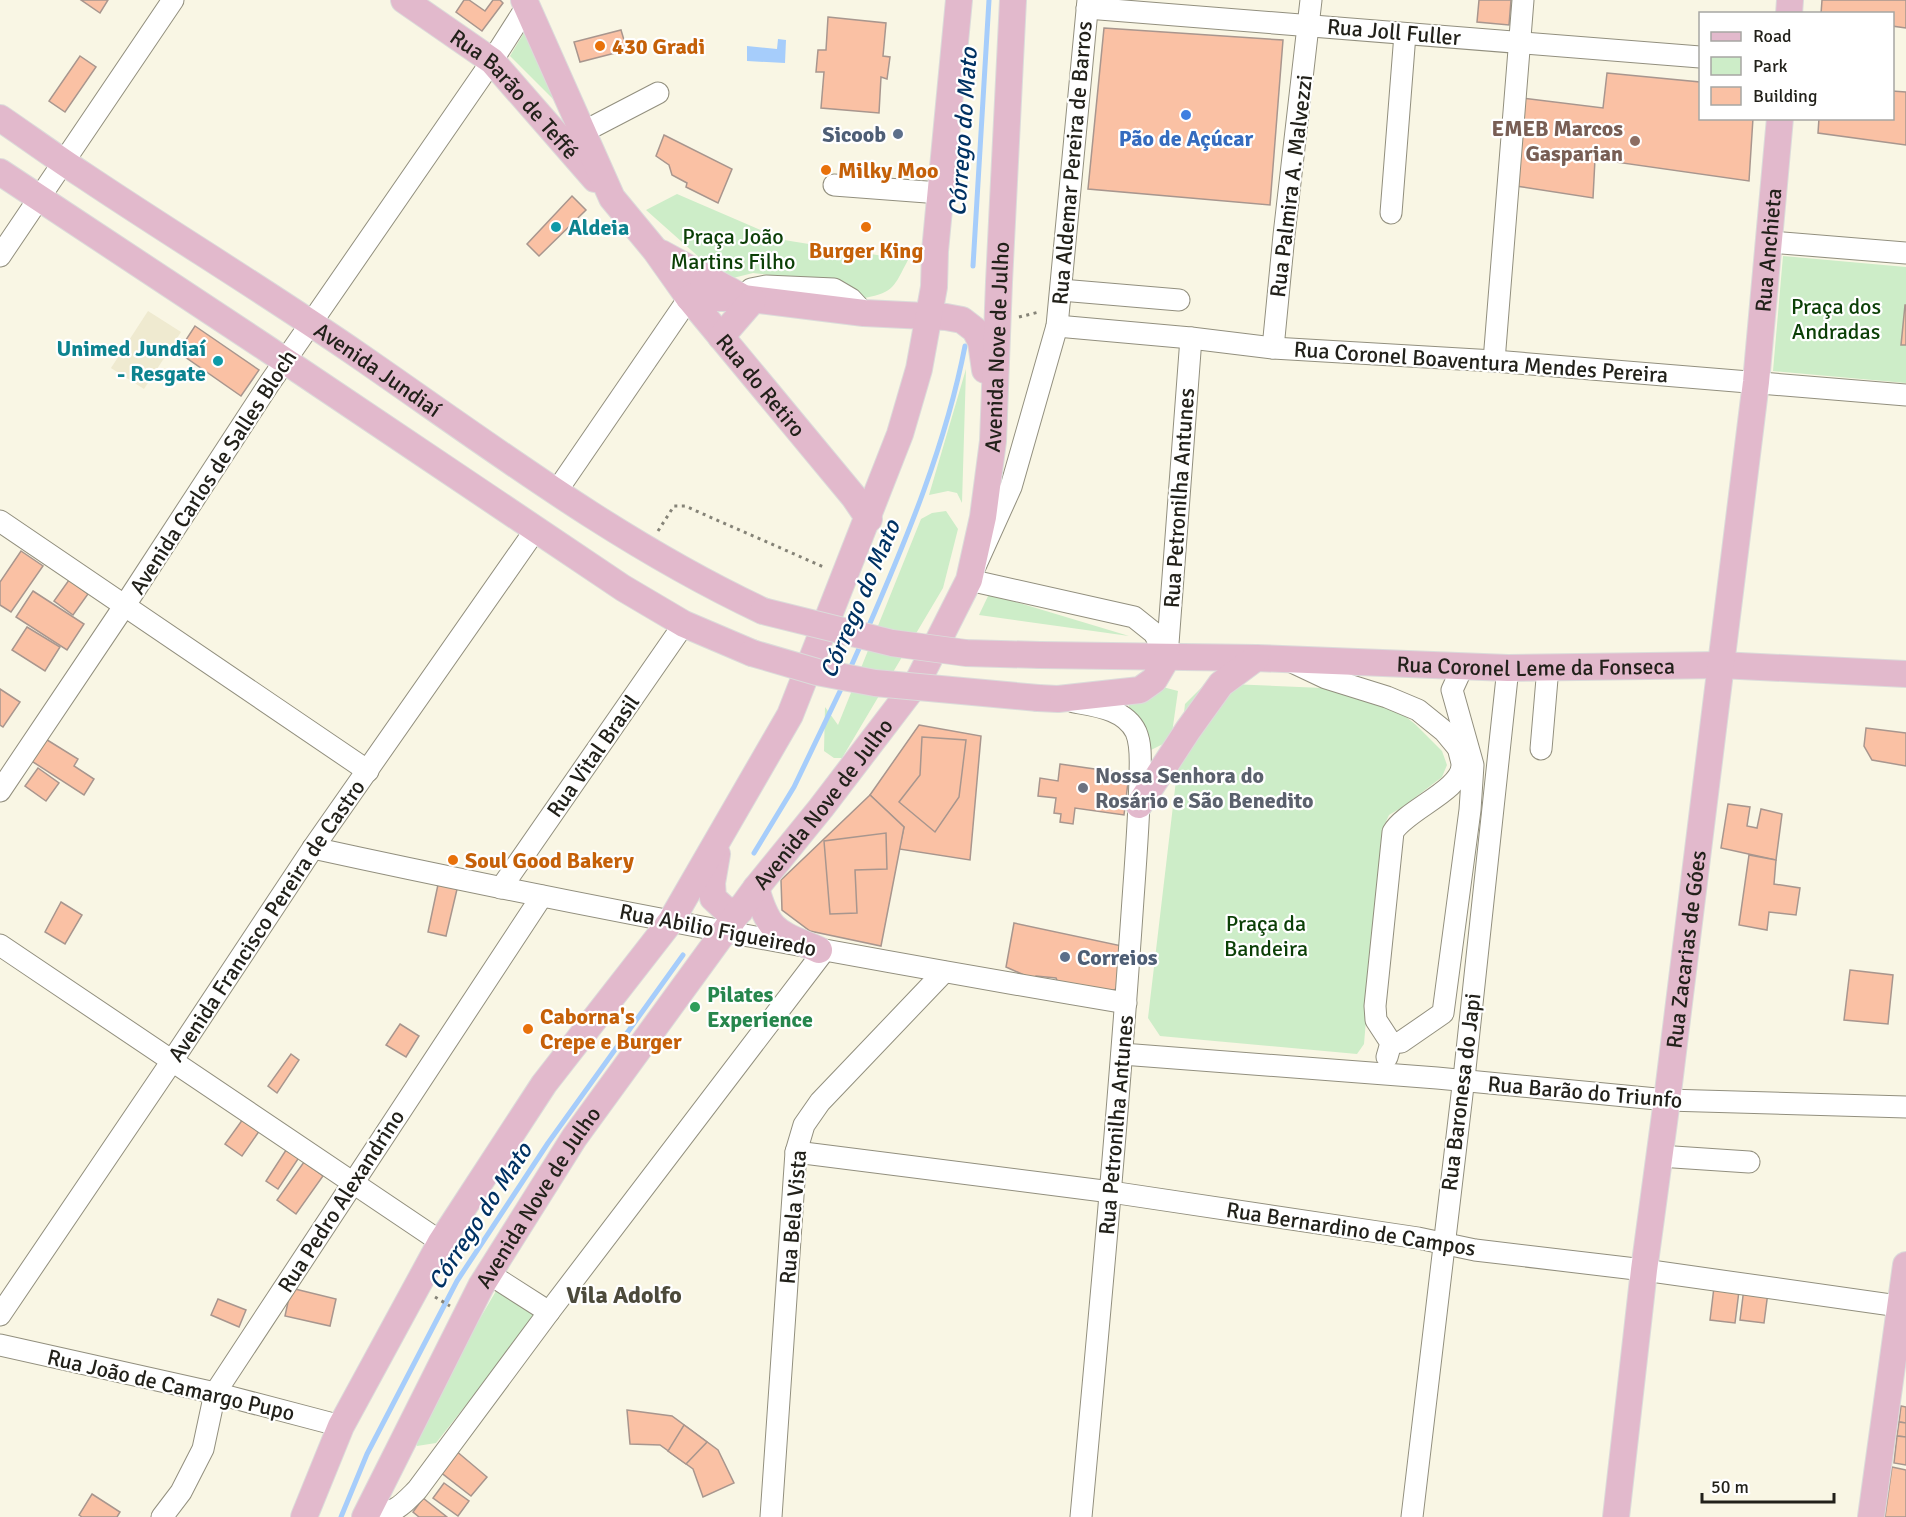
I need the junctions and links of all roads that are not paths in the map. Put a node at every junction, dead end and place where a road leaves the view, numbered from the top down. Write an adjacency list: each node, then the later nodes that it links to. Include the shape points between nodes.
1 (173, 0): 18 (street)
2 (404, 0): 13 (main road, Rua Barão de Teffé)
3 (959, 0): 21 (main road)
4 (1013, 0): 43 (main road, Avenida Nove de Julho)
5 (1311, 0): 9 (street, Rua Palmira A. Malvezzi)
6 (1523, 0): 11 (street)
7 (526, 3): 13 (street, Avenida Carlos de Salles Bloch); 17 (main road, Rua do Retiro)
8 (1087, 4): 9 (street, Rua Joll Fuller); 29 (street, Rua Aldemar Pereira de Barros)
9 (1310, 25): 10 (street, Rua Joll Fuller); 38 (street, Rua Palmira A. Malvezzi)
10 (1405, 34): 11 (street, Rua Joll Fuller); 24 (street)
11 (1520, 42): 12 (street, Rua Joll Fuller); 40 (street)
12 (1699, 57)
13 (492, 61): 23 (main road, Rua Barão de Teffé); 34 (street, Avenida Carlos de Salles Bloch)
14 (658, 93): 17 (street)
15 (0, 118): 18 (main road, Avenida Jundiaí)
16 (1780, 120): 25 (main road, Rua Anchieta)
17 (583, 132): 23 (main road, Rua do Retiro)
18 (63, 162): 22 (street); 34 (main road, Avenida Jundiaí)
19 (0, 172): 22 (main road, Avenida Jundiaí)
20 (834, 185): 21 (street)
21 (940, 194): 33 (main road, via 934,287)
22 (38, 198): 28 (street); 39 (main road, Avenida Jundiaí)
23 (612, 198): 26 (main road, Rua do Retiro)
24 (1391, 213)
25 (1770, 242): 27 (street); 41 (main road, Rua Anchieta)
26 (656, 250): 30 (main road, Rua do Retiro); 31 (main road, Rua do Retiro)
27 (1906, 253)
28 (0, 256)
29 (1061, 290): 32 (street); 35 (street, Rua Aldemar Pereira de Barros)
30 (689, 298): 31 (main road); 36 (main road, Rua do Retiro); 44 (street)
31 (748, 299): 33 (main road, via 864,313); 36 (main road)
32 (1179, 300)
33 (928, 316): 43 (main road, via 962,320 975,330 981,342); 45 (main road, via 919,369)
34 (311, 324): 39 (street, Avenida Carlos de Salles Bloch); 44 (main road, Avenida Jundiaí)
35 (1057, 326): 37 (street, Rua Coronel Boaventura Mendes Pereira); 48 (street, Rua Aldemar Pereira de Barros, via 1011,487)
36 (722, 338): 45 (main road, Rua do Retiro)
37 (1191, 338): 38 (street, Rua Coronel Boaventura Mendes Pereira); 51 (street, Rua Petronilha Antunes)
38 (1273, 348): 40 (street, Rua Coronel Boaventura Mendes Pereira)
39 (285, 361): 47 (main road, Avenida Jundiaí); 49 (street, Avenida Carlos de Salles Bloch)
40 (1494, 361): 41 (street, Rua Coronel Boaventura Mendes Pereira)
41 (1756, 382): 42 (street, Rua Coronel Boaventura Mendes Pereira); 54 (main road, Rua Zacarias de Góes)
42 (1906, 395)
43 (993, 441): 48 (main road, Avenida Nove de Julho)
44 (556, 492): 51 (main road, Avenida Jundiaí, bridge, via 646,550 763,611 892,643 966,653)
45 (869, 519): 68 (main road, via 790,715)
46 (0, 521): 49 (street)
47 (536, 529): 50 (main road, Avenida Jundiaí); 63 (street, Avenida Francisco Pereira de Castro)
48 (969, 580): 51 (street, via 1134,617 1154,633); 71 (main road, Avenida Nove de Julho, via 918,681)
49 (125, 605): 63 (street); 65 (street, Avenida Carlos de Salles Bloch)
50 (684, 624): 59 (main road, Avenida Jundiaí, bridge, via 752,653 817,672 875,683); 70 (street, Rua Vital Brasil)
51 (1167, 658): 52 (main road, Rua Coronel Leme da Fonseca); 59 (main road, Avenida Jundiaí, via 1154,680 1140,690)
52 (1257, 658): 53 (main road, Rua Coronel Leme da Fonseca); 66 (main road, via 1221,684)
53 (1286, 659): 55 (main road, Rua Coronel Leme da Fonseca); 60 (street, via 1326,678 1418,710 1444,730)
54 (1720, 665): 56 (main road, Rua Coronel Leme da Fonseca); 58 (main road, Rua Coronel Leme da Fonseca); 86 (main road, Rua Zacarias de Góes)
55 (1463, 666): 57 (main road, Rua Coronel Leme da Fonseca); 62 (street, via 1452,690)
56 (1548, 667): 57 (main road, Rua Coronel Leme da Fonseca); 61 (street)
57 (1508, 668): 85 (street, Rua Baronesa do Japi)
58 (1906, 674)
59 (1048, 698): 66 (street, Rua Petronilha Antunes, via 1106,709 1129,722 1140,748)
60 (1458, 748): 62 (street); 64 (street, via 1462,766)
61 (1541, 749)
62 (1473, 765): 67 (street)
63 (368, 771): 69 (street, Avenida Francisco Pereira de Castro)
64 (1450, 786): 67 (street); 80 (street, via 1401,821 1393,832 1376,1020)
65 (0, 791)
66 (1139, 806): 79 (street, Rua Petronilha Antunes)
67 (1470, 810): 80 (street, via 1443,1013)
68 (720, 839): 73 (main road, via 713,898 726,910); 74 (main road)
69 (313, 848): 70 (street, Rua Abilio Figueiredo); 82 (street, Avenida Francisco Pereira de Castro)
70 (501, 888): 72 (street, Rua Abilio Figueiredo)
71 (756, 888): 73 (main road, Avenida Nove de Julho); 77 (main road, via 763,914 778,932)
72 (542, 896): 74 (street, Rua Abilio Figueiredo); 91 (street, Rua Pedro Alexandrino)
73 (740, 911): 75 (main road, Avenida Nove de Julho)
74 (671, 921): 75 (street, Rua Abilio Figueiredo); 93 (main road, via 544,1084)
75 (725, 932): 77 (street, Rua Abilio Figueiredo); 97 (main road, Avenida Nove de Julho, via 574,1138)
76 (0, 945): 82 (street)
77 (822, 950): 78 (street, Rua Abilio Figueiredo); 99 (street)
78 (944, 972): 79 (street, Rua Abilio Figueiredo); 88 (street, Rua Bela Vista, via 820,1102 804,1125)
79 (1126, 1003): 81 (street, Rua Petronilha Antunes)
80 (1396, 1043): 83 (street); 84 (street)
81 (1122, 1054): 83 (street, Rua Barão do Triunfo); 92 (street, Rua Petronilha Antunes)
82 (172, 1061): 91 (street); 100 (street, Avenida Francisco Pereira de Castro)
83 (1382, 1075): 84 (street, Rua Barão do Triunfo)
84 (1411, 1076): 85 (street, Rua Barão do Triunfo)
85 (1463, 1081): 86 (street, Rua Barão do Triunfo); 94 (street, Rua Baronesa do Japi)
86 (1667, 1100): 87 (street, Rua Barão do Triunfo); 89 (main road, Rua Zacarias de Góes)
87 (1906, 1107)
88 (796, 1152): 92 (street, Rua Bernardino de Campos); 108 (street, Rua Bela Vista)
89 (1659, 1156): 90 (street); 96 (main road, Rua Zacarias de Góes)
90 (1749, 1162)
91 (352, 1183): 93 (street); 102 (street, Rua Pedro Alexandrino)
92 (1111, 1192): 94 (street, Rua Bernardino de Campos); 109 (street, Rua Petronilha Antunes)
93 (441, 1242): 104 (main road)
94 (1443, 1244): 96 (street, Rua Bernardino de Campos); 110 (street, Rua Baronesa do Japi)
95 (1906, 1266): 98 (main road)
96 (1644, 1270): 98 (street, Rua Bernardino de Campos); 111 (main road, Rua Zacarias de Góes)
97 (488, 1273): 99 (street); 106 (main road, Avenida Nove de Julho)
98 (1903, 1307): 103 (main road)
99 (549, 1312): 106 (street, via 417,1490 391,1513)
100 (0, 1315)
101 (0, 1345): 102 (street, Rua João de Camargo Pupo)
102 (215, 1393): 104 (street, Rua João de Camargo Pupo); 105 (street, Rua Pedro Alexandrino, via 203,1449)
103 (1897, 1393): 112 (main road)
104 (341, 1426): 107 (main road)
105 (171, 1513)
106 (366, 1515)
107 (304, 1517)
108 (771, 1517)
109 (1081, 1517)
110 (1412, 1517)
111 (1616, 1517)
112 (1871, 1517)

